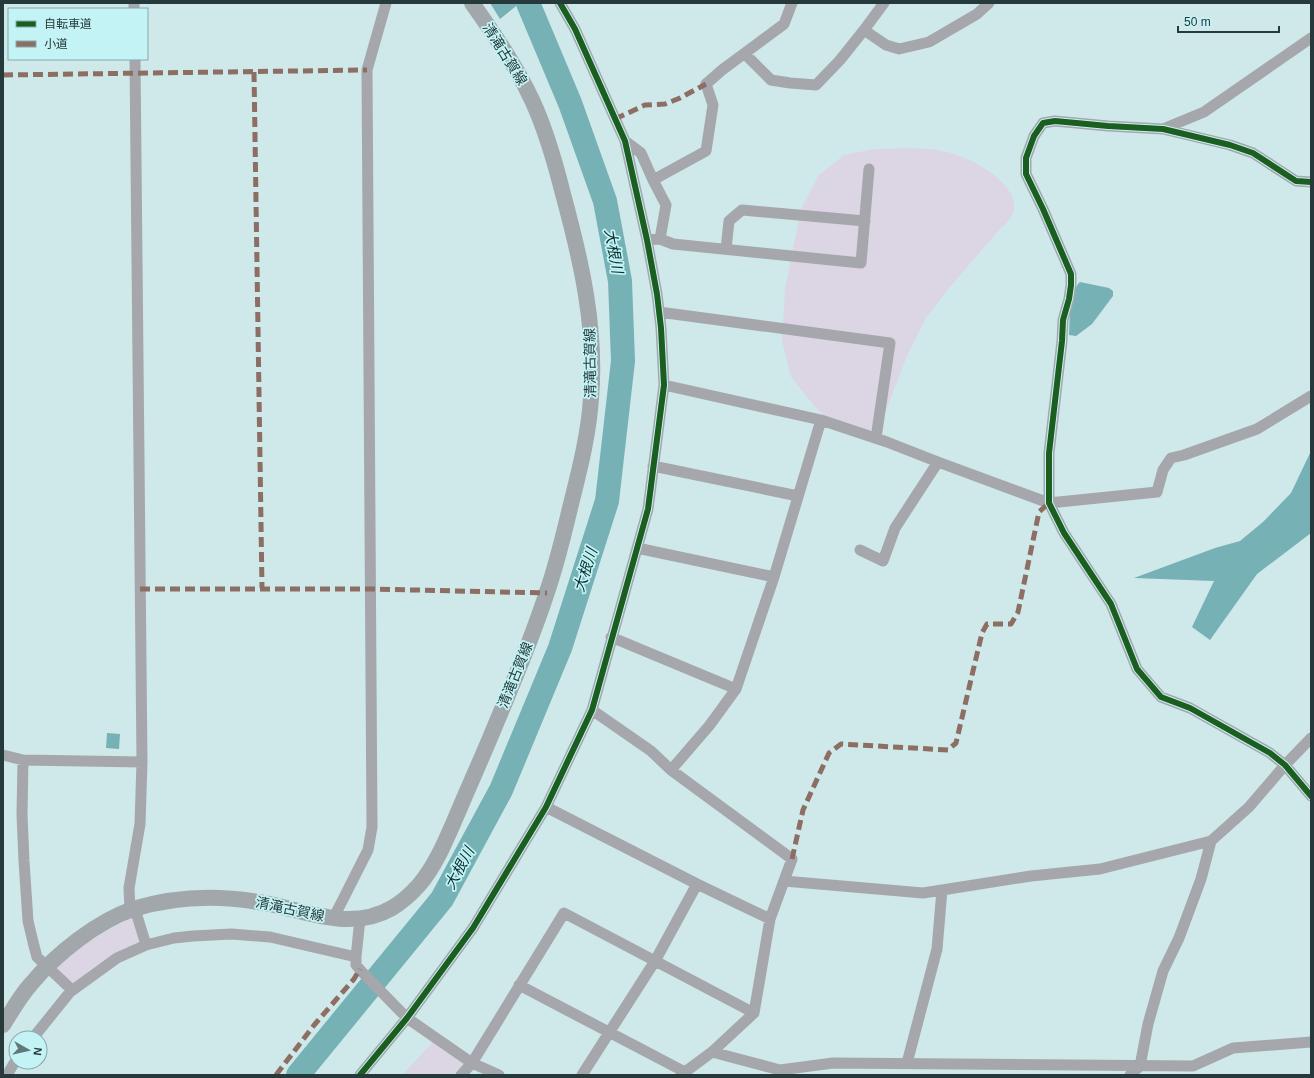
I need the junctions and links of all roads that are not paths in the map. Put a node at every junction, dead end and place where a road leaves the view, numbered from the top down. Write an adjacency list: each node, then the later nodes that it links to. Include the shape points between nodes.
1 (386, 3): 48 (street, via 367,70 372,827 368,850)
2 (472, 3): 49 (main road, 清滝古賀線, via 509,57 533,101 551,147 583,276 590,324 591,398 578,475 547,593 516,675 447,837 430,869 406,898 376,916)
3 (560, 3): 12 (street, via 575,29)
4 (792, 3): 9 (street, via 784,24)
5 (884, 3): 7 (street)
6 (989, 3): 7 (street, via 977,14 929,42 899,49 886,45)
7 (864, 30): 9 (street, via 816,85 771,80)
8 (1311, 38): 11 (street, via 1204,112)
9 (745, 54): 14 (street, via 706,84 713,105 706,151)
10 (135, 60): 38 (street)
11 (1163, 129): 15 (street, via 1253,153 1296,181); 28 (street, via 1055,121 1043,123 1034,136 1026,158 1026,174 1071,274 1070,292 1063,320 1049,453)
12 (625, 141): 14 (street, via 641,153); 18 (street)
13 (869, 169): 16 (street)
14 (653, 180): 17 (street, via 666,205)
15 (1311, 182)
16 (865, 221): 19 (street, via 742,210 729,221); 19 (street, via 861,263)
17 (660, 238): 18 (street); 19 (street, via 672,244)
18 (647, 240): 20 (street)
19 (726, 249)
20 (659, 312): 21 (street); 24 (street, via 890,343)
21 (664, 385): 23 (street); 26 (street)
22 (1311, 396): 28 (street, via 1257,429 1170,458 1163,470 1157,492)
23 (821, 420): 24 (street); 27 (street)
24 (876, 438): 25 (street)
25 (938, 462): 28 (street); 30 (street, via 895,528 882,561)
26 (653, 466): 27 (street); 29 (street, via 648,509)
27 (798, 496): 31 (street)
28 (1049, 502): 39 (street, via 1064,533 1111,604 1137,669 1161,697 1216,722 1270,753)
29 (637, 548): 31 (street); 32 (street)
30 (860, 550)
31 (774, 578): 33 (street)
32 (611, 637): 33 (street); 34 (street)
33 (736, 689): 40 (street, via 709,726)
34 (592, 710): 40 (street, via 651,751); 42 (street)
35 (1311, 738): 39 (street)
36 (3, 756): 37 (street)
37 (23, 760): 38 (street); 54 (street, via 22,814 28,921 37,957)
38 (142, 762): 47 (street, via 140,824 129,888)
39 (1285, 765): 41 (street); 43 (street, via 1249,807)
40 (671, 770): 44 (street, via 792,858)
41 (1311, 796)
42 (546, 807): 45 (street); 58 (street, via 472,928)
43 (1211, 841): 46 (street, via 1100,868); 66 (street, via 1201,879 1180,938 1162,971)
44 (784, 881): 46 (street, via 923,894); 50 (street)
45 (697, 884): 50 (street); 53 (street)
46 (942, 890): 65 (street, via 937,949)
47 (133, 910): 48 (main road, 清滝古賀線, via 171,901 211,898 246,900); 51 (street); 54 (main road, 清滝古賀線, via 81,938)
48 (333, 918): 49 (main road, 清滝古賀線)
49 (360, 919): 52 (street)
50 (770, 919): 57 (street)
51 (146, 945): 52 (street, via 174,938 232,934 270,937); 56 (street, via 118,958)
52 (356, 957): 58 (street, via 356,965 363,974)
53 (655, 961): 55 (street, via 564,913); 57 (street); 61 (street)
54 (47, 966): 56 (street); 59 (main road, 清滝古賀線, via 28,987)
55 (519, 985): 61 (street); 64 (street)
56 (72, 990): 60 (street)
57 (754, 1013): 63 (street)
58 (405, 1016): 64 (street); 68 (street)
59 (3, 1025)
60 (40, 1030)
61 (609, 1033): 67 (street); 71 (street)
62 (1311, 1042): 66 (street, via 1233,1048 1193,1066)
63 (712, 1052): 65 (street, via 780,1070 833,1063); 67 (street)
64 (472, 1062): 69 (street); 70 (street)
65 (907, 1063): 66 (street)
66 (1140, 1066): 72 (street)
67 (683, 1073)
68 (360, 1075)
69 (461, 1075)
70 (499, 1075)
71 (582, 1075)
72 (1130, 1075)

